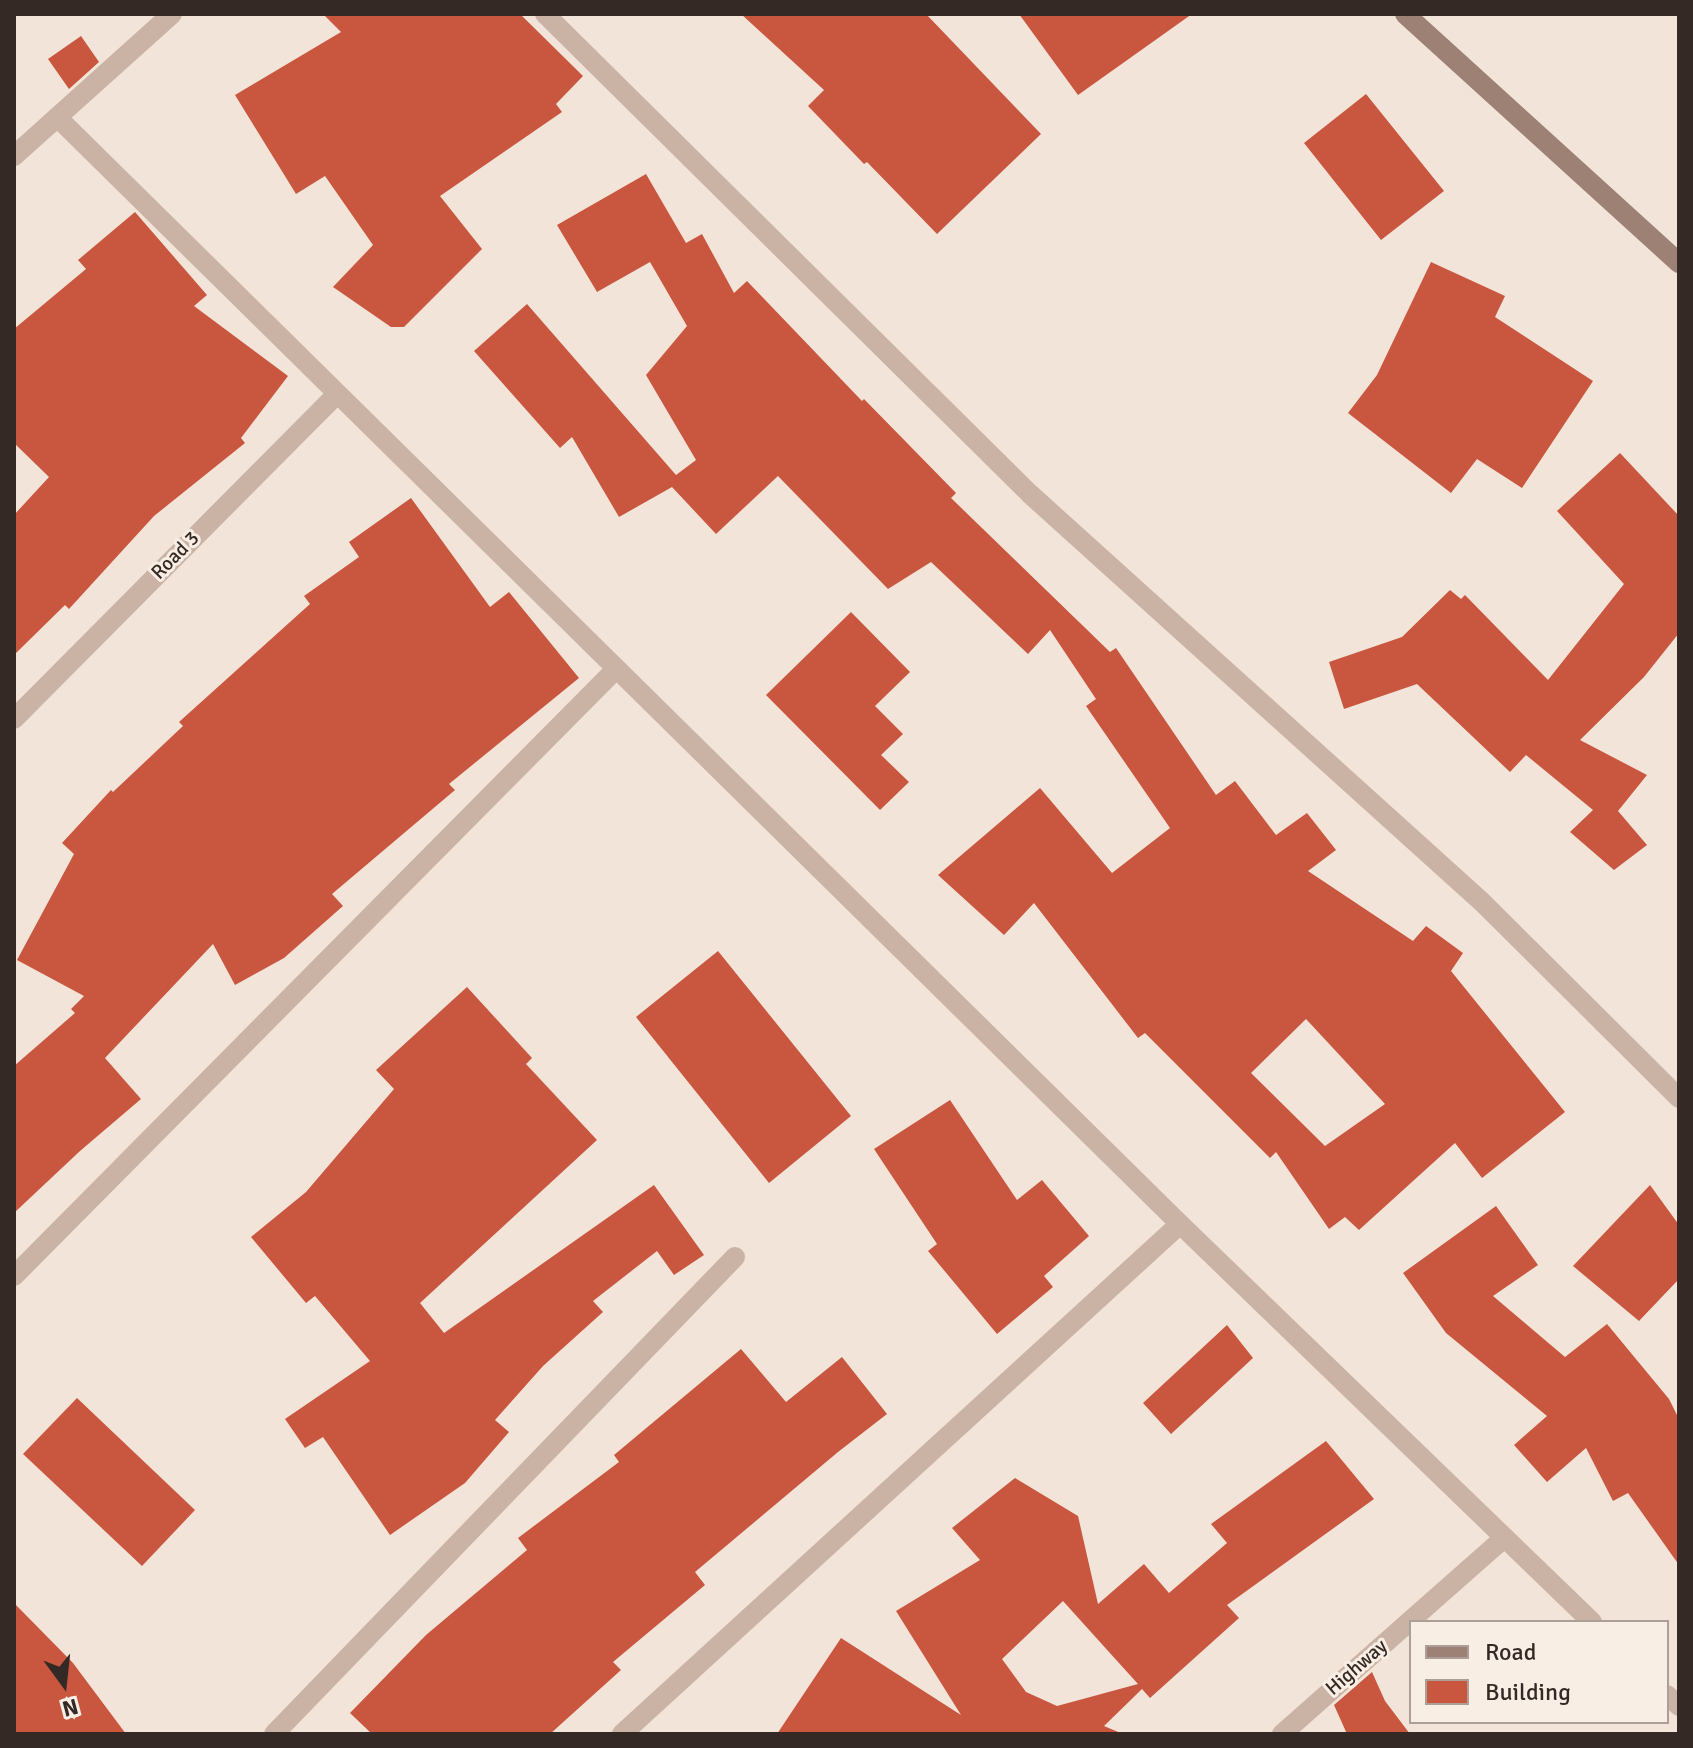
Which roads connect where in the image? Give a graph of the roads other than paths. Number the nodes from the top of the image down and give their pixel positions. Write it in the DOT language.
graph roads {
  1 [pos="172,14"];
  2 [pos="545,14"];
  3 [pos="1405,14"];
  4 [pos="57,117"];
  5 [pos="14,156"];
  6 [pos="1679,263"];
  7 [pos="337,394"];
  8 [pos="616,669"];
  9 [pos="14,719"];
  10 [pos="1679,1098"];
  11 [pos="1180,1224"];
  12 [pos="735,1257"];
  13 [pos="14,1276"];
  14 [pos="1504,1538"];
  15 [pos="1411,1620"];
  16 [pos="1590,1620"];
  17 [pos="1409,1622"];
  18 [pos="274,1734"];
  19 [pos="622,1734"];
  20 [pos="1282,1734"];
  1 -- 4 [label="street"];
  2 -- 10 [label="street"];
  3 -- 6 [label="street"];
  4 -- 5 [label="street"];
  4 -- 7 [label="street"];
  7 -- 8 [label="street"];
  7 -- 9 [label="street, Road 3"];
  8 -- 11 [label="street"];
  8 -- 13 [label="street"];
  11 -- 14 [label="street"];
  11 -- 19 [label="street"];
  12 -- 18 [label="street"];
  14 -- 15 [label="street, Highway"];
  14 -- 16 [label="street"];
  17 -- 20 [label="street, Highway"];
}
